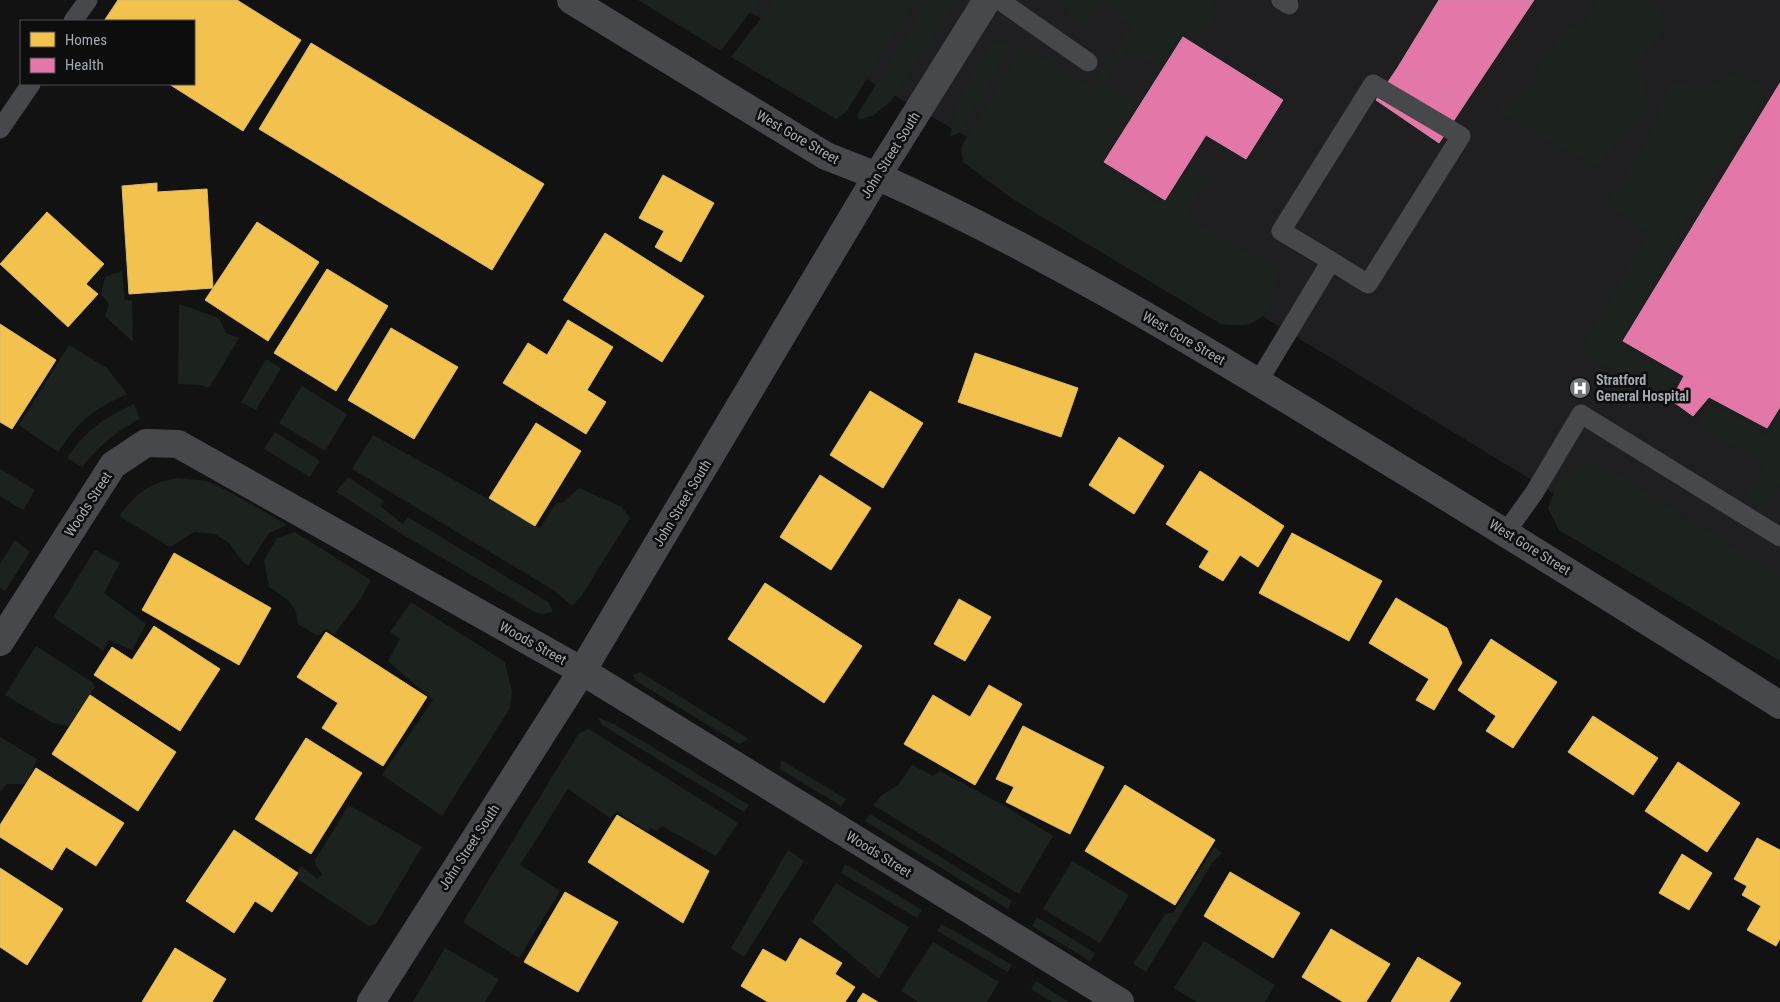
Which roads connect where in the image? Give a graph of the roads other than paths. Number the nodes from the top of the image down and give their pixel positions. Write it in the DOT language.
graph roads {
  1 [pos="88,0"];
  2 [pos="571,0"];
  3 [pos="987,0"];
  4 [pos="999,0"];
  5 [pos="74,20"];
  6 [pos="1088,62"];
  7 [pos="30,85"];
  8 [pos="0,129"];
  9 [pos="877,176"];
  10 [pos="1331,262"];
  11 [pos="1258,382"];
  12 [pos="1506,532"];
  13 [pos="1780,536"];
  14 [pos="0,642"];
  15 [pos="582,671"];
  16 [pos="1780,705"];
  17 [pos="371,1002"];
  18 [pos="1120,1002"];
  1 -- 5 [label="lane"];
  2 -- 9 [label="street, West Gore Street"];
  3 -- 9 [label="street, John Street South"];
  4 -- 6 [label="lane"];
  7 -- 8 [label="lane"];
  9 -- 11 [label="street, West Gore Street"];
  9 -- 15 [label="street, John Street South"];
  10 -- 10 [label="lane"];
  10 -- 11 [label="lane"];
  11 -- 12 [label="street, West Gore Street"];
  12 -- 13 [label="lane"];
  12 -- 16 [label="street, West Gore Street"];
  14 -- 15 [label="street, Woods Street"];
  15 -- 17 [label="street, John Street South"];
  15 -- 18 [label="street, Woods Street"];
}
